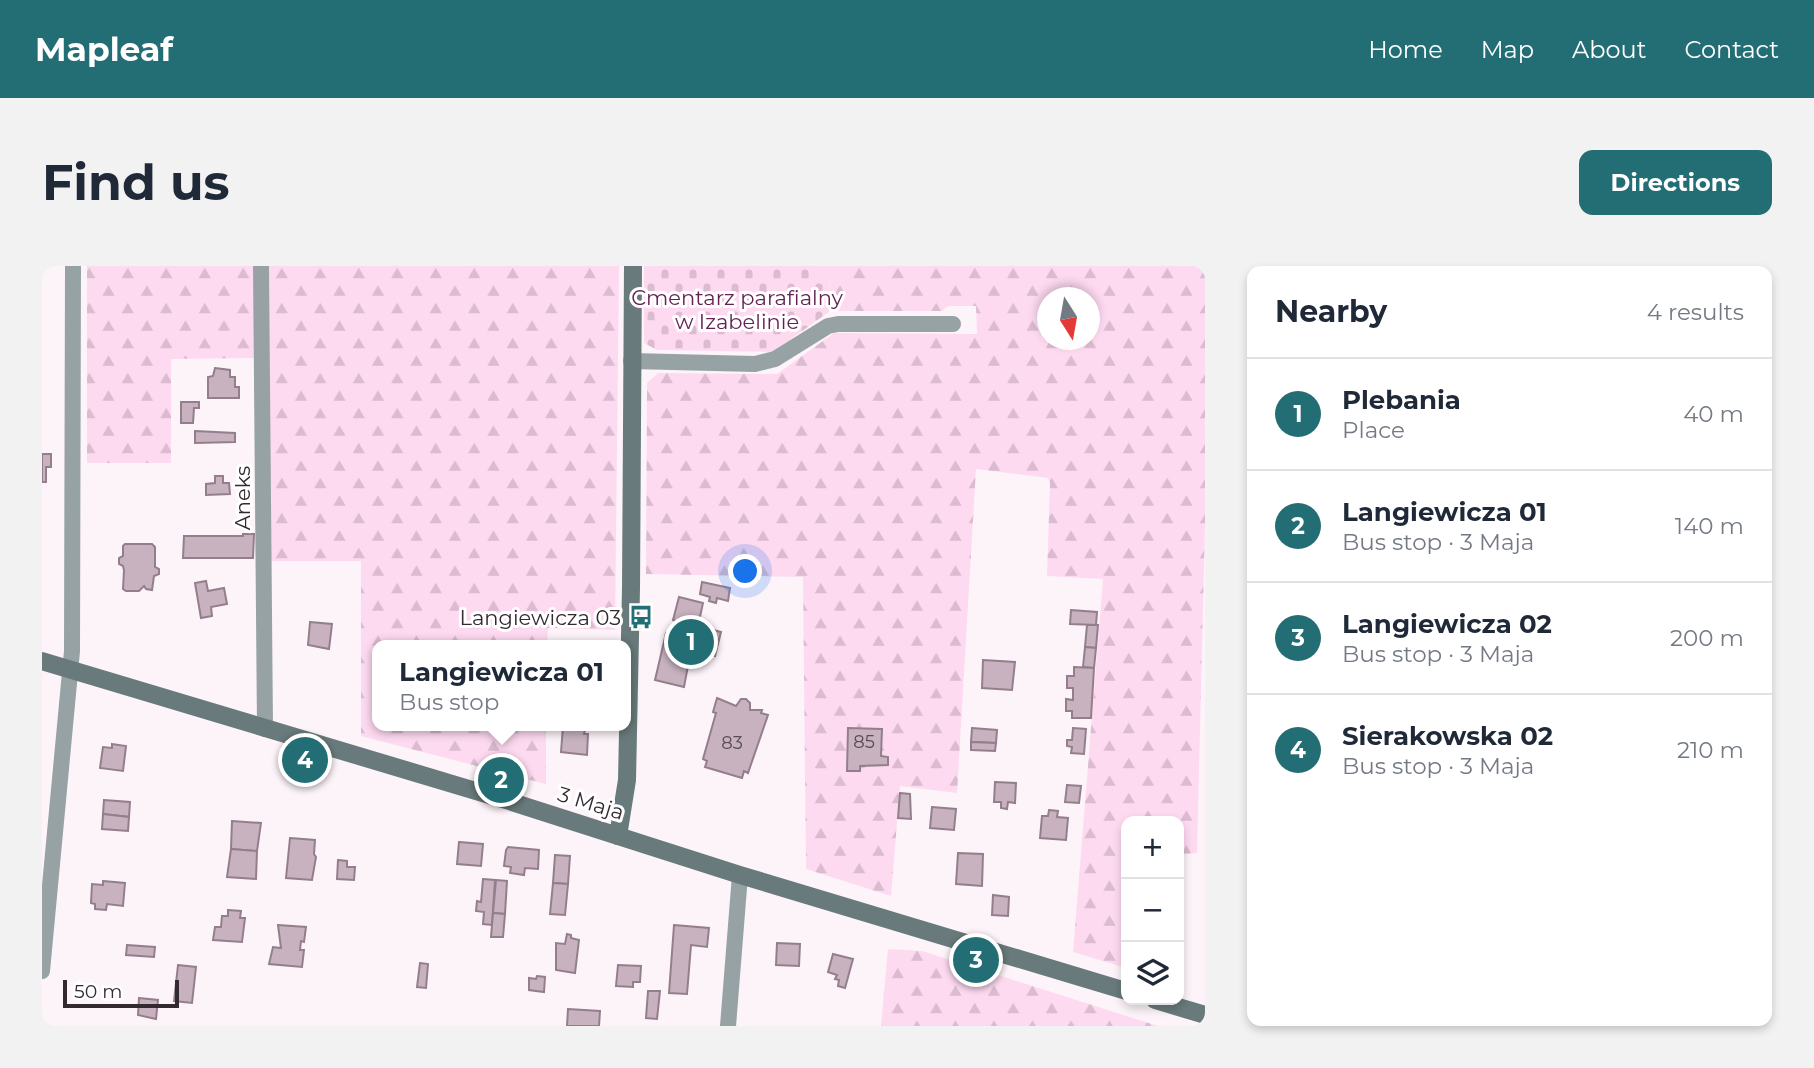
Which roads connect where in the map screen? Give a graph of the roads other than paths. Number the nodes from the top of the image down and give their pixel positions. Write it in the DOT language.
graph roads {
  1 [pos="74,266"];
  2 [pos="261,266"];
  3 [pos="633,266"];
  4 [pos="954,324"];
  5 [pos="631,361"];
  6 [pos="630,640"];
  7 [pos="42,661"];
  8 [pos="69,670"];
  9 [pos="265,729"];
  10 [pos="628,731"];
  11 [pos="618,836"];
  12 [pos="740,875"];
  13 [pos="42,971"];
  14 [pos="1121,989"];
  15 [pos="1172,1005"];
  16 [pos="1205,1015"];
  17 [pos="728,1026"];
  1 -- 8 [label="street"];
  2 -- 9 [label="street, Aneks"];
  3 -- 5 [label="street"];
  4 -- 5 [label="street"];
  5 -- 6 [label="street"];
  7 -- 8 [label="street, 3 Maja"];
  8 -- 9 [label="street, 3 Maja"];
  8 -- 13 [label="street"];
  9 -- 11 [label="street, 3 Maja"];
  10 -- 11 [label="street"];
  11 -- 12 [label="street, 3 Maja"];
  12 -- 14 [label="street, 3 Maja"];
  12 -- 17 [label="street"];
  15 -- 16 [label="street"];
}
